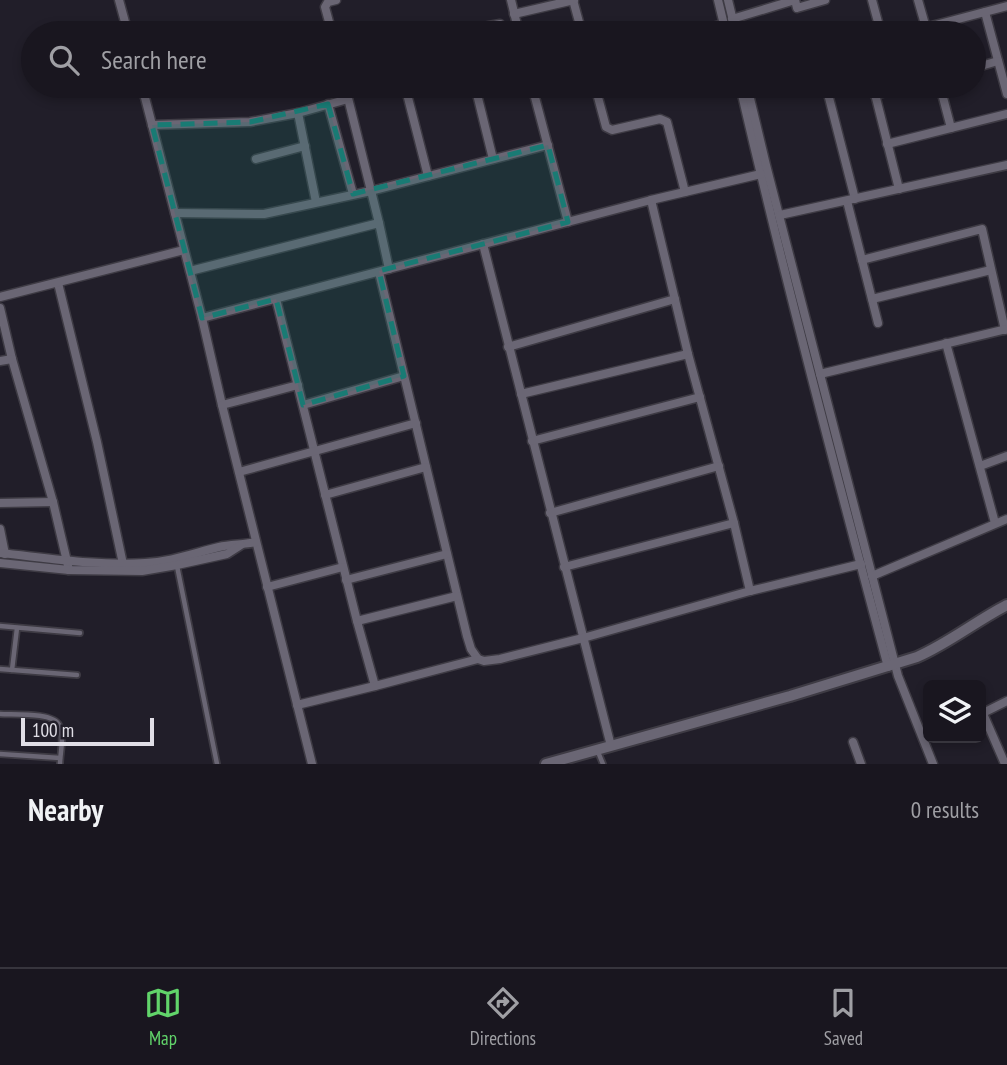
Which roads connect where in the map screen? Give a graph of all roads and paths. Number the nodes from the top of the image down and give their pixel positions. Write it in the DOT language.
graph roads {
  1 [pos="119,0"];
  2 [pos="336,0"];
  3 [pos="511,0"];
  4 [pos="574,0"];
  5 [pos="718,0"];
  6 [pos="728,0"];
  7 [pos="795,0"];
  8 [pos="825,0"];
  9 [pos="872,0"];
  10 [pos="918,0"];
  11 [pos="1007,6"];
  12 [pos="985,12"];
  13 [pos="514,14"];
  14 [pos="732,19"];
  15 [pos="125,21"];
  16 [pos="329,21"];
  17 [pos="516,21"];
  18 [pos="579,21"];
  19 [pos="723,21"];
  20 [pos="878,21"];
  21 [pos="924,21"];
  22 [pos="952,21"];
  23 [pos="998,61"];
  24 [pos="986,64"];
  25 [pos="1007,94"];
  26 [pos="145,98"];
  27 [pos="408,98"];
  28 [pos="477,98"];
  29 [pos="536,98"];
  30 [pos="598,98"];
  31 [pos="743,98"];
  32 [pos="750,98"];
  33 [pos="829,98"];
  34 [pos="876,98"];
  35 [pos="943,98"];
  36 [pos="348,99"];
  37 [pos="328,104"];
  38 [pos="298,113"];
  39 [pos="1007,114"];
  40 [pos="152,125"];
  41 [pos="951,128"];
  42 [pos="887,144"];
  43 [pos="548,145"];
  44 [pos="305,146"];
  45 [pos="256,159"];
  46 [pos="493,159"];
  47 [pos="1007,165"];
  48 [pos="761,174"];
  49 [pos="429,176"];
  50 [pos="899,189"];
  51 [pos="371,191"];
  52 [pos="685,192"];
  53 [pos="353,194"];
  54 [pos="651,200"];
  55 [pos="851,200"];
  56 [pos="316,202"];
  57 [pos="175,213"];
  58 [pos="780,215"];
  59 [pos="568,222"];
  60 [pos="379,223"];
  61 [pos="483,244"];
  62 [pos="184,250"];
  63 [pos="862,260"];
  64 [pos="389,269"];
  65 [pos="991,270"];
  66 [pos="190,271"];
  67 [pos="379,272"];
  68 [pos="58,282"];
  69 [pos="0,297"];
  70 [pos="276,299"];
  71 [pos="675,299"];
  72 [pos="872,299"];
  73 [pos="0,308"];
  74 [pos="202,318"];
  75 [pos="878,323"];
  76 [pos="1006,329"];
  77 [pos="946,343"];
  78 [pos="508,346"];
  79 [pos="688,354"];
  80 [pos="12,359"];
  81 [pos="0,361"];
  82 [pos="820,374"];
  83 [pos="404,376"];
  84 [pos="298,386"];
  85 [pos="521,394"];
  86 [pos="700,397"];
  87 [pos="222,405"];
  88 [pos="303,405"];
  89 [pos="416,423"];
  90 [pos="532,441"];
  91 [pos="314,450"];
  92 [pos="1007,456"];
  93 [pos="719,466"];
  94 [pos="980,466"];
  95 [pos="426,467"];
  96 [pos="239,472"];
  97 [pos="325,495"];
  98 [pos="53,502"];
  99 [pos="0,503"];
  100 [pos="550,513"];
  101 [pos="1007,519"];
  102 [pos="734,523"];
  103 [pos="995,523"];
  104 [pos="0,529"];
  105 [pos="256,542"];
  106 [pos="241,545"];
  107 [pos="3,554"];
  108 [pos="447,554"];
  109 [pos="0,563"];
  110 [pos="123,564"];
  111 [pos="861,564"];
  112 [pos="69,565"];
  113 [pos="177,565"];
  114 [pos="343,567"];
  115 [pos="564,567"];
  116 [pos="872,576"];
  117 [pos="346,580"];
  118 [pos="267,587"];
  119 [pos="750,591"];
  120 [pos="457,596"];
  121 [pos="1007,605"];
  122 [pos="357,621"];
  123 [pos="0,626"];
  124 [pos="18,628"];
  125 [pos="80,633"];
  126 [pos="583,638"];
  127 [pos="478,659"];
  128 [pos="892,665"];
  129 [pos="0,669"];
  130 [pos="12,670"];
  131 [pos="77,675"];
  132 [pos="375,686"];
  133 [pos="1007,701"];
  134 [pos="296,705"];
  135 [pos="986,709"];
  136 [pos="0,714"];
  137 [pos="986,720"];
  138 [pos="853,742"];
  139 [pos="611,746"];
  140 [pos="597,750"];
  141 [pos="0,754"];
  142 [pos="60,761"];
  143 [pos="559,762"];
  144 [pos="1004,762"];
  145 [pos="217,764"];
  146 [pos="312,764"];
  147 [pos="546,764"];
  148 [pos="603,764"];
  149 [pos="861,764"];
  150 [pos="933,764"];
  151 [pos="991,764"];
  1 -- 15 [label="street"];
  2 -- 16 [label="street"];
  3 -- 13 [label="street"];
  4 -- 13 [label="street"];
  4 -- 18 [label="street"];
  5 -- 19 [label="street"];
  6 -- 14 [label="street"];
  7 -- 8 [label="street"];
  7 -- 14 [label="street"];
  9 -- 20 [label="street"];
  10 -- 21 [label="street"];
  11 -- 12 [label="street"];
  12 -- 22 [label="street"];
  12 -- 23 [label="street"];
  13 -- 17 [label="street"];
  23 -- 24 [label="street"];
  23 -- 25 [label="street"];
  26 -- 40 [label="street"];
  27 -- 49 [label="street"];
  28 -- 46 [label="street"];
  29 -- 43 [label="street"];
  30 -- 52 [label="street"];
  31 -- 48 [label="street"];
  32 -- 58 [label="street"];
  33 -- 55 [label="street"];
  34 -- 42 [label="street"];
  35 -- 41 [label="street"];
  36 -- 37 [label="street"];
  36 -- 51 [label="street"];
  37 -- 38 [label="street"];
  37 -- 53 [label="street"];
  38 -- 40 [label="street"];
  38 -- 44 [label="street"];
  39 -- 41 [label="street"];
  40 -- 57 [label="street"];
  41 -- 42 [label="street"];
  42 -- 50 [label="street"];
  43 -- 46 [label="street"];
  43 -- 59 [label="street"];
  44 -- 45 [label="street"];
  44 -- 56 [label="street"];
  46 -- 49 [label="street"];
  47 -- 50 [label="street"];
  48 -- 52 [label="street"];
  48 -- 111 [label="street"];
  49 -- 51 [label="street"];
  50 -- 55 [label="street"];
  51 -- 53 [label="street"];
  51 -- 60 [label="street"];
  52 -- 54 [label="street"];
  53 -- 56 [label="street"];
  54 -- 59 [label="street"];
  54 -- 71 [label="street"];
  55 -- 58 [label="street"];
  55 -- 63 [label="street"];
  56 -- 57 [label="street"];
  57 -- 62 [label="street"];
  58 -- 82 [label="street"];
  59 -- 61 [label="street"];
  60 -- 64 [label="street"];
  60 -- 66 [label="street"];
  61 -- 64 [label="street"];
  61 -- 78 [label="street"];
  62 -- 66 [label="street"];
  62 -- 68 [label="street"];
  63 -- 65 [label="street"];
  63 -- 72 [label="street"];
  64 -- 67 [label="street"];
  65 -- 72 [label="street"];
  65 -- 76 [label="street"];
  66 -- 74 [label="street"];
  67 -- 70 [label="street"];
  67 -- 83 [label="street"];
  68 -- 69 [label="street"];
  68 -- 110 [label="street"];
  70 -- 74 [label="street"];
  70 -- 84 [label="street"];
  71 -- 78 [label="street"];
  71 -- 79 [label="street"];
  72 -- 75 [label="street"];
  73 -- 80 [label="street"];
  74 -- 87 [label="street"];
  76 -- 77 [label="street"];
  77 -- 82 [label="street"];
  77 -- 94 [label="street"];
  78 -- 85 [label="street"];
  79 -- 85 [label="street"];
  79 -- 86 [label="street"];
  80 -- 81 [label="street"];
  80 -- 98 [label="street"];
  82 -- 116 [label="street"];
  83 -- 88 [label="street"];
  83 -- 89 [label="street"];
  84 -- 87 [label="street"];
  84 -- 88 [label="street"];
  85 -- 90 [label="street"];
  86 -- 90 [label="street"];
  86 -- 93 [label="street"];
  87 -- 96 [label="street"];
  88 -- 91 [label="street"];
  89 -- 91 [label="street"];
  89 -- 95 [label="street"];
  90 -- 100 [label="street"];
  91 -- 96 [label="street"];
  91 -- 97 [label="street"];
  92 -- 94 [label="street"];
  93 -- 100 [label="street"];
  93 -- 102 [label="street"];
  94 -- 103 [label="street"];
  95 -- 97 [label="street"];
  95 -- 108 [label="street"];
  96 -- 105 [label="street"];
  97 -- 114 [label="street"];
  98 -- 99 [label="street"];
  98 -- 112 [label="street"];
  100 -- 115 [label="street"];
  101 -- 103 [label="street"];
  102 -- 115 [label="street"];
  102 -- 119 [label="street"];
  103 -- 116 [label="street"];
  104 -- 107 [label="street"];
  105 -- 106 [label="street"];
  105 -- 118 [label="street"];
  106 -- 110 [label="street"];
  106 -- 113 [label="street"];
  107 -- 112 [label="street"];
  108 -- 117 [label="street"];
  108 -- 120 [label="street"];
  109 -- 112 [label="street"];
  110 -- 112 [label="street"];
  111 -- 119 [label="street"];
  111 -- 128 [label="street"];
  112 -- 113 [label="street"];
  113 -- 145 [label="lane"];
  114 -- 117 [label="street"];
  114 -- 118 [label="street"];
  115 -- 126 [label="street"];
  116 -- 128 [label="street"];
  117 -- 122 [label="street"];
  118 -- 134 [label="street"];
  119 -- 126 [label="street"];
  120 -- 122 [label="street"];
  120 -- 127 [label="street"];
  121 -- 128 [label="street"];
  122 -- 132 [label="street"];
  123 -- 124 [label="lane"];
  124 -- 125 [label="lane"];
  124 -- 130 [label="lane"];
  126 -- 127 [label="street"];
  126 -- 139 [label="street"];
  127 -- 132 [label="street"];
  128 -- 139 [label="street"];
  128 -- 150 [label="street"];
  129 -- 130 [label="lane"];
  130 -- 131 [label="lane"];
  132 -- 134 [label="street"];
  133 -- 135 [label="street"];
  134 -- 146 [label="street"];
  136 -- 142 [label="lane"];
  137 -- 144 [label="street"];
  138 -- 149 [label="street"];
  139 -- 140 [label="street"];
  140 -- 143 [label="street"];
  140 -- 148 [label="lane"];
  141 -- 142 [label="lane"];
  143 -- 147 [label="street"];
  144 -- 151 [label="street"];
}
